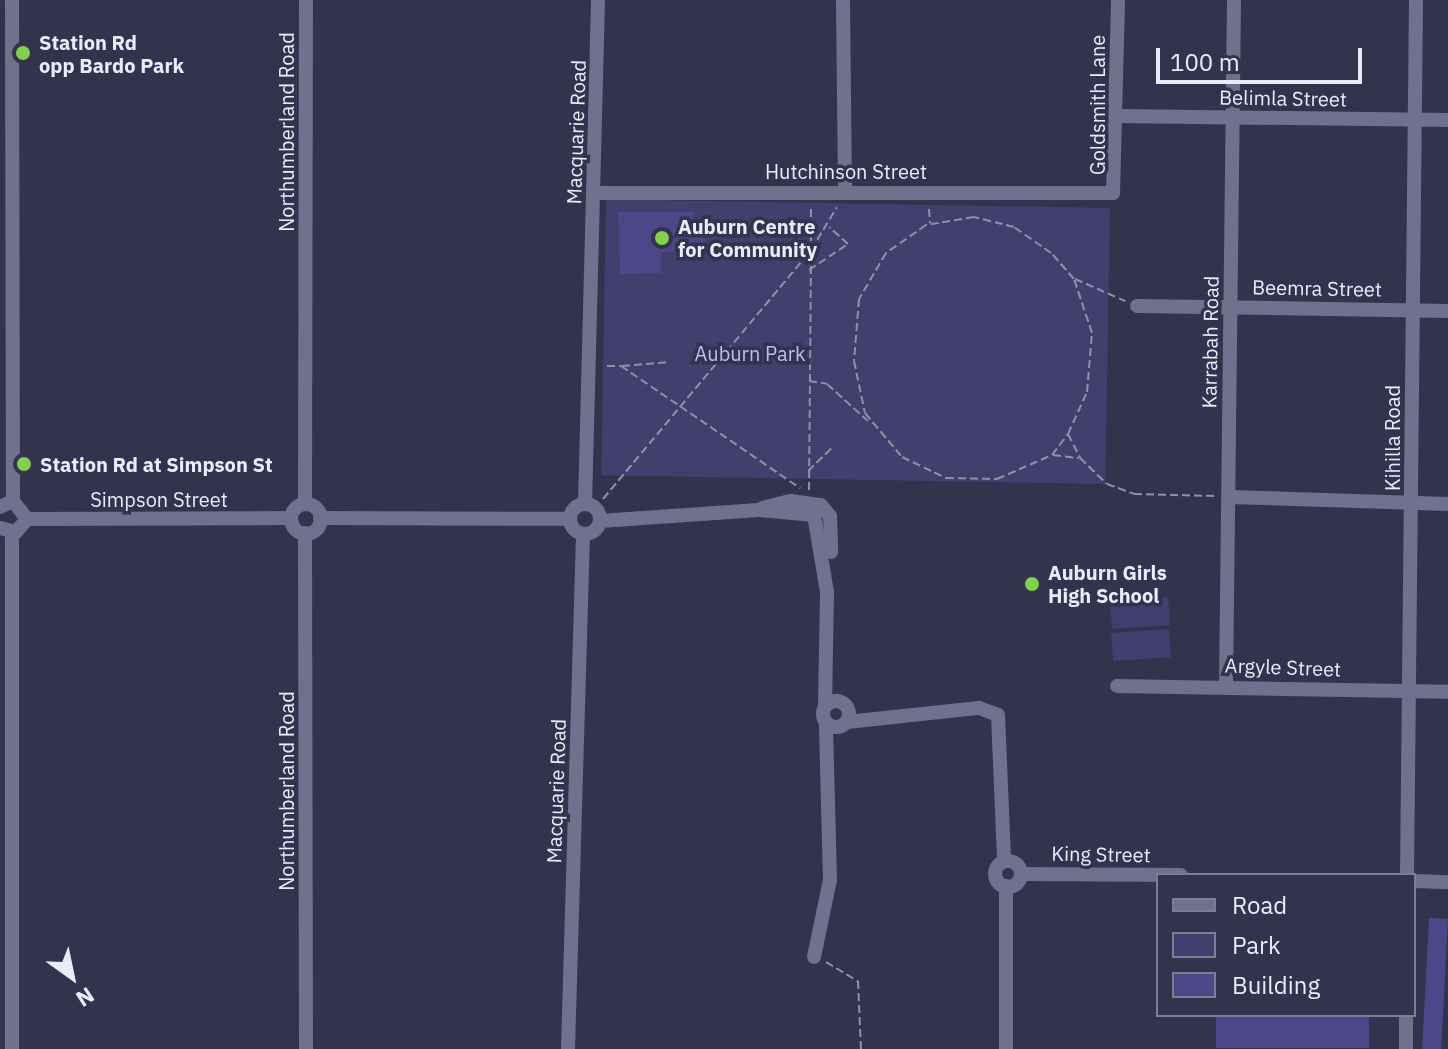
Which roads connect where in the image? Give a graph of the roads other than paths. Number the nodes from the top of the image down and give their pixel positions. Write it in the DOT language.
graph roads {
  1 [pos="12,0"];
  2 [pos="306,0"];
  3 [pos="598,0"];
  4 [pos="843,0"];
  5 [pos="1118,0"];
  6 [pos="1234,0"];
  7 [pos="1416,0"];
  8 [pos="1117,116"];
  9 [pos="1233,117"];
  10 [pos="1414,120"];
  11 [pos="1448,120"];
  12 [pos="1099,189"];
  13 [pos="845,191"];
  14 [pos="594,193"];
  15 [pos="1137,306"];
  16 [pos="1231,307"];
  17 [pos="1412,309"];
  18 [pos="1448,311"];
  19 [pos="1229,497"];
  20 [pos="7,504"];
  21 [pos="305,504"];
  22 [pos="585,504"];
  23 [pos="1412,504"];
  24 [pos="1448,504"];
  25 [pos="291,518"];
  26 [pos="320,518"];
  27 [pos="27,519"];
  28 [pos="570,519"];
  29 [pos="600,521"];
  30 [pos="6,530"];
  31 [pos="305,533"];
  32 [pos="583,534"];
  33 [pos="831,666"];
  34 [pos="1226,685"];
  35 [pos="1117,686"];
  36 [pos="1410,692"];
  37 [pos="1448,692"];
  38 [pos="844,704"];
  39 [pos="825,706"];
  40 [pos="889,714"];
  41 [pos="838,724"];
  42 [pos="1004,861"];
  43 [pos="1407,873"];
  44 [pos="1021,874"];
  45 [pos="1156,875"];
  46 [pos="1416,881"];
  47 [pos="1448,882"];
  48 [pos="1006,886"];
  49 [pos="814,957"];
  50 [pos="1406,1017"];
  51 [pos="12,1049"];
  52 [pos="306,1049"];
  53 [pos="568,1049"];
  54 [pos="1006,1049"];
  55 [pos="1406,1049"];
  1 -- 20 [label="street"];
  2 -- 21 [label="street, Northumberland Road"];
  3 -- 14 [label="street, Macquarie Road"];
  4 -- 13 [label="street"];
  5 -- 8 [label="street, Goldsmith Lane"];
  6 -- 9 [label="street, Karrabah Road"];
  7 -- 10 [label="street, Kihilla Road"];
  8 -- 9 [label="street, Belimla Street"];
  8 -- 12 [label="street, Goldsmith Lane"];
  9 -- 10 [label="street, Belimla Street"];
  9 -- 16 [label="street, Karrabah Road"];
  10 -- 11 [label="street, Belimla Street"];
  10 -- 17 [label="street, Kihilla Road"];
  12 -- 13 [label="street, Hutchinson Street"];
  13 -- 14 [label="street, Hutchinson Street"];
  14 -- 22 [label="street, Macquarie Road"];
  15 -- 16 [label="street, Beemra Street"];
  16 -- 17 [label="street, Beemra Street"];
  16 -- 19 [label="street, Karrabah Road"];
  17 -- 18 [label="street, Beemra Street"];
  17 -- 23 [label="street, Kihilla Road"];
  19 -- 23 [label="street"];
  19 -- 34 [label="street, Karrabah Road"];
  20 -- 27 [label="street"];
  21 -- 25 [label="street"];
  21 -- 26 [label="street"];
  22 -- 28 [label="street"];
  22 -- 29 [label="street"];
  23 -- 24 [label="street"];
  23 -- 36 [label="street, Kihilla Road"];
  25 -- 27 [label="street, Simpson Street"];
  25 -- 31 [label="street"];
  26 -- 28 [label="street"];
  26 -- 31 [label="street"];
  27 -- 30 [label="street"];
  28 -- 32 [label="street"];
  29 -- 32 [label="street"];
  29 -- 33 [label="street"];
  30 -- 51 [label="street"];
  31 -- 52 [label="street, Northumberland Road"];
  32 -- 53 [label="street, Macquarie Road"];
  33 -- 38 [label="street"];
  33 -- 39 [label="street"];
  34 -- 35 [label="street, Argyle Street"];
  34 -- 36 [label="street, Argyle Street"];
  36 -- 37 [label="street, Argyle Street"];
  36 -- 43 [label="street, Kihilla Road"];
  38 -- 39 [label="street"];
  38 -- 40 [label="street"];
  38 -- 41 [label="street"];
  39 -- 41 [label="street"];
  40 -- 41 [label="street"];
  40 -- 42 [label="street"];
  41 -- 49 [label="street"];
  42 -- 44 [label="street"];
  42 -- 48 [label="street"];
  44 -- 45 [label="street, King Street"];
  44 -- 48 [label="street"];
  46 -- 47 [label="street"];
  48 -- 54 [label="street"];
  50 -- 55 [label="street"];
}
